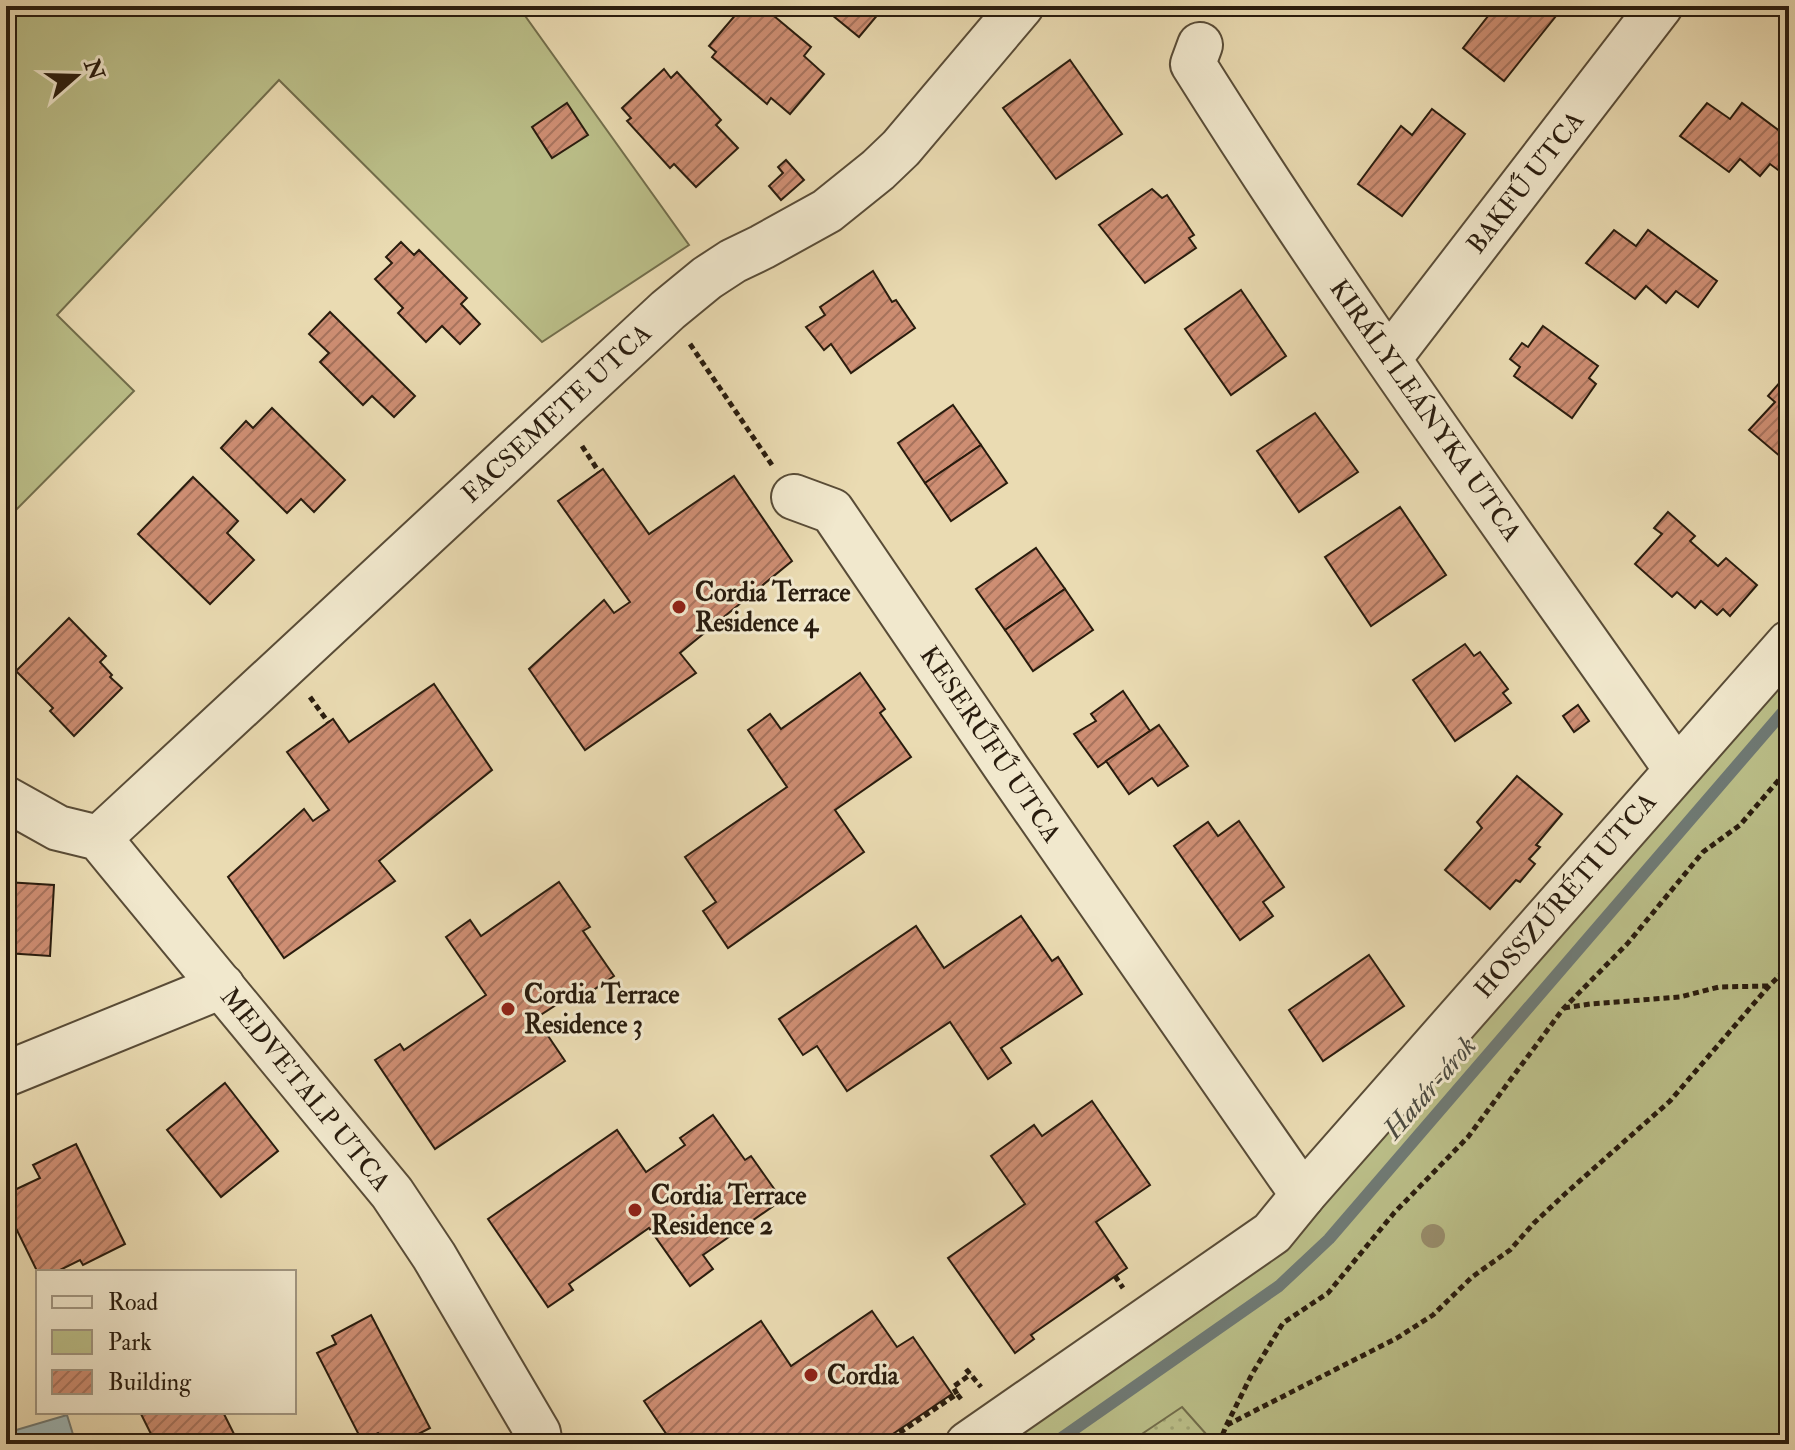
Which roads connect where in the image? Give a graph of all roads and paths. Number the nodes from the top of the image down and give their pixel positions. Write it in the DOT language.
graph roads {
  1 [pos="1021,6"];
  2 [pos="1660,6"];
  3 [pos="1200,45"];
  4 [pos="668,310"];
  5 [pos="1389,358"];
  6 [pos="577,439"];
  7 [pos="599,472"];
  8 [pos="794,497"];
  9 [pos="1789,643"];
  10 [pos="304,690"];
  11 [pos="328,722"];
  12 [pos="1789,768"];
  13 [pos="1676,769"];
  14 [pos="6,799"];
  15 [pos="99,838"];
  16 [pos="1789,966"];
  17 [pos="222,986"];
  18 [pos="1769,986"];
  19 [pos="1563,1009"];
  20 [pos="6,1074"];
  21 [pos="1303,1195"];
  22 [pos="971,1374"];
  23 [pos="957,1394"];
  24 [pos="1226,1426"];
  25 [pos="540,1444"];
  26 [pos="968,1444"];
  27 [pos="1219,1444"];
  1 -- 4 [label="street, FACSEMETE UTCA"];
  2 -- 5 [label="street, BAKFŰ UTCA"];
  3 -- 5 [label="street, KIRÁLYLEÁNYKA UTCA"];
  4 -- 8 [label="path"];
  4 -- 15 [label="street, FACSEMETE UTCA"];
  5 -- 13 [label="street, KIRÁLYLEÁNYKA UTCA"];
  6 -- 7 [label="path"];
  8 -- 21 [label="street, KESERŰFŰ UTCA"];
  9 -- 13 [label="street, HOSSZÚRÉTI UTCA"];
  10 -- 11 [label="path"];
  12 -- 19 [label="path"];
  13 -- 21 [label="street, HOSSZÚRÉTI UTCA"];
  14 -- 15 [label="street"];
  15 -- 17 [label="street, MEDVETALP UTCA"];
  16 -- 18 [label="path"];
  17 -- 20 [label="street"];
  17 -- 25 [label="street, MEDVETALP UTCA"];
  18 -- 19 [label="path"];
  18 -- 24 [label="path"];
  19 -- 24 [label="path"];
  21 -- 26 [label="street, HOSSZÚRÉTI UTCA"];
  22 -- 23 [label="path"];
  24 -- 27 [label="path"];
}
